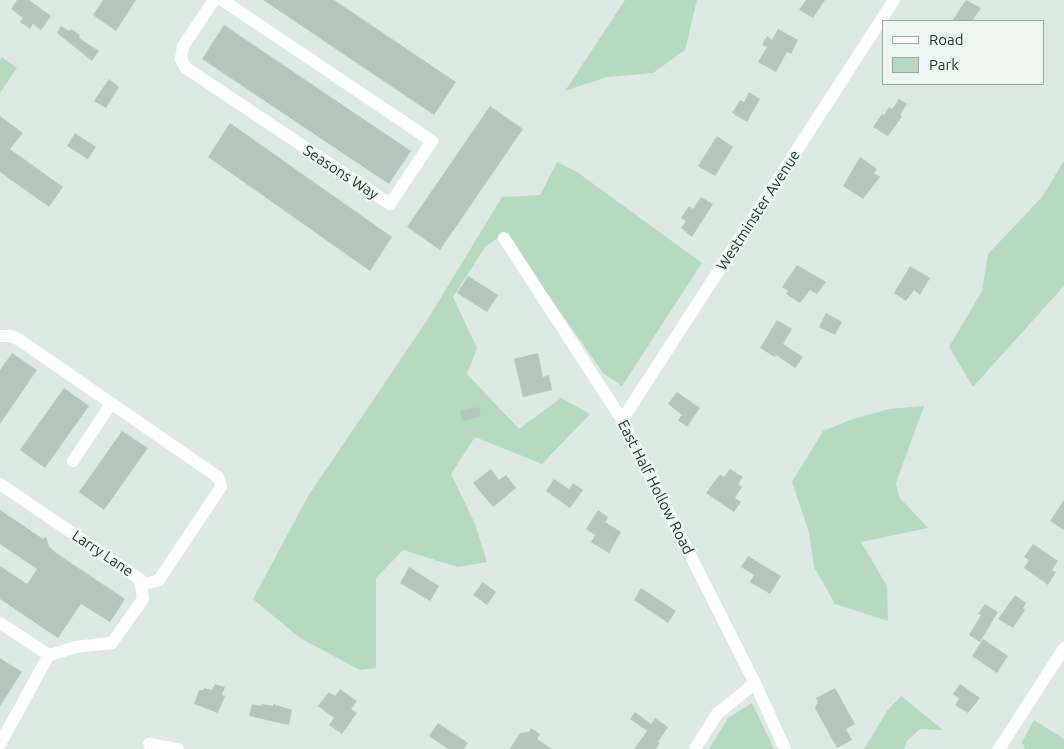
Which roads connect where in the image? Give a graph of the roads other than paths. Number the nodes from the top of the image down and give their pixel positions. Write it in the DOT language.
graph roads {
  1 [pos="214,0"];
  2 [pos="222,0"];
  3 [pos="894,0"];
  4 [pos="504,238"];
  5 [pos="0,336"];
  6 [pos="111,404"];
  7 [pos="622,420"];
  8 [pos="73,461"];
  9 [pos="0,484"];
  10 [pos="141,586"];
  11 [pos="0,623"];
  12 [pos="1064,648"];
  13 [pos="49,655"];
  14 [pos="755,683"];
  15 [pos="0,744"];
  16 [pos="149,744"];
  17 [pos="178,749"];
  18 [pos="695,749"];
  19 [pos="785,749"];
  20 [pos="999,749"];
  1 -- 2 [label="street, Seasons Way"];
  3 -- 7 [label="street, Westminster Avenue"];
  4 -- 7 [label="street, East Half Hollow Road"];
  5 -- 6 [label="street"];
  6 -- 8 [label="street"];
  6 -- 10 [label="street"];
  7 -- 14 [label="street, East Half Hollow Road"];
  9 -- 10 [label="street, Larry Lane"];
  10 -- 13 [label="street, Larry Lane"];
  11 -- 13 [label="street"];
  12 -- 20 [label="street"];
  13 -- 15 [label="street"];
  14 -- 18 [label="street"];
  14 -- 19 [label="street, East Half Hollow Road"];
  16 -- 17 [label="street"];
}
